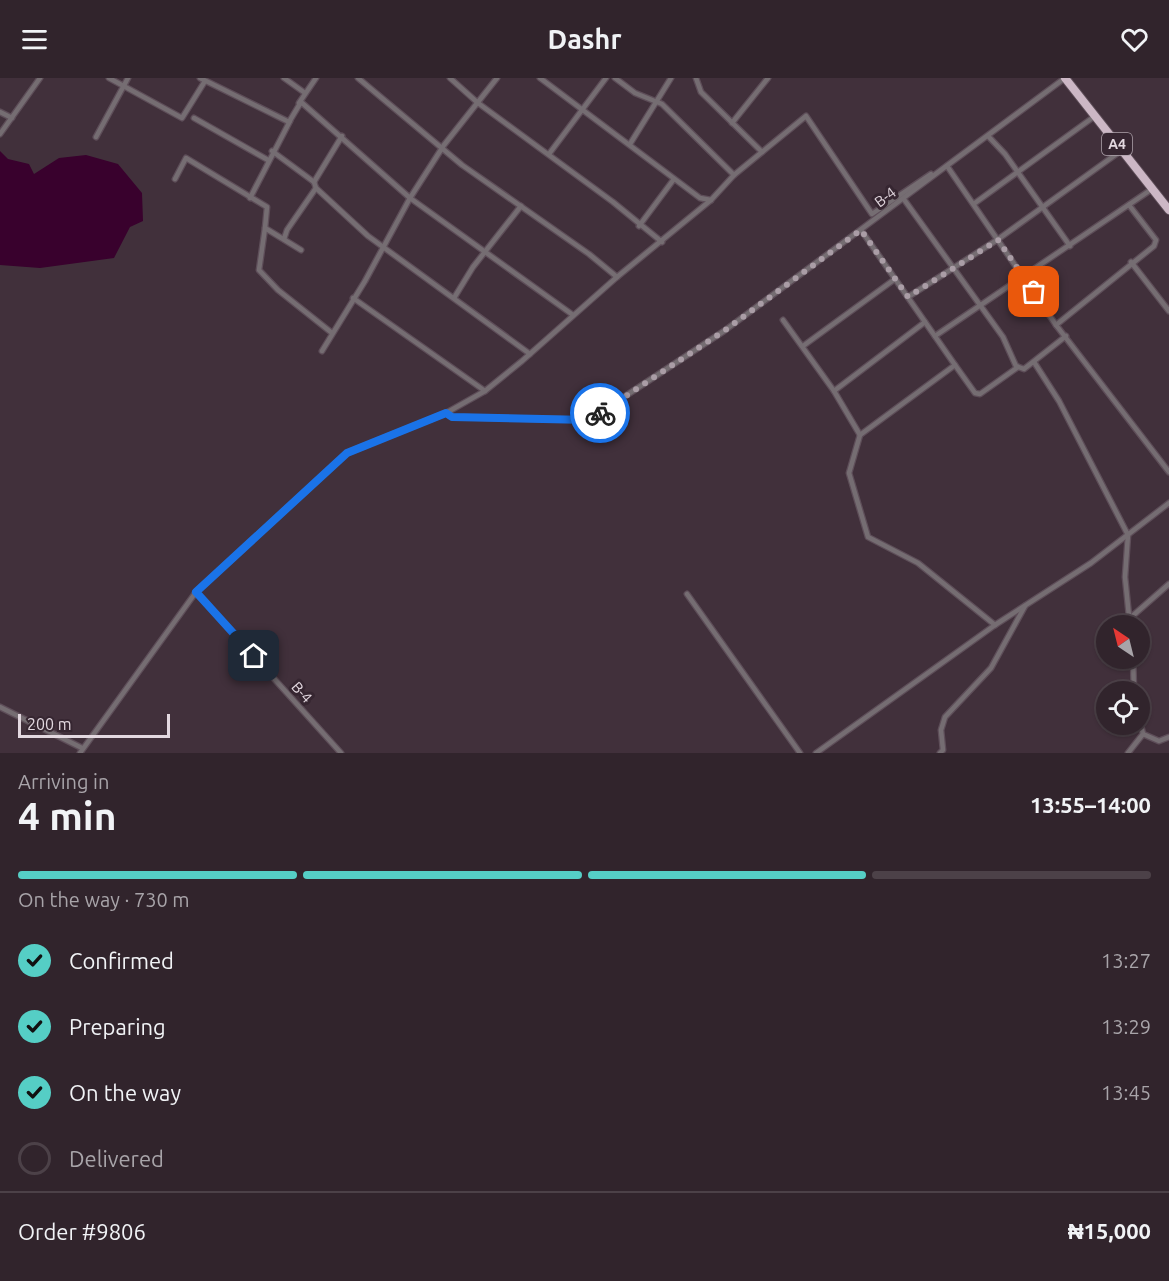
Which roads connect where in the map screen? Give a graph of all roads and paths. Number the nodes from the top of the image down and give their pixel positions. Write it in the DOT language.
graph roads {
  1 [pos="40,78"];
  2 [pos="109,78"];
  3 [pos="128,78"];
  4 [pos="284,78"];
  5 [pos="316,78"];
  6 [pos="358,78"];
  7 [pos="450,78"];
  8 [pos="497,78"];
  9 [pos="540,78"];
  10 [pos="606,78"];
  11 [pos="615,78"];
  12 [pos="671,78"];
  13 [pos="696,78"];
  14 [pos="768,78"];
  15 [pos="1065,78"];
  16 [pos="203,79"];
  17 [pos="124,87"];
  18 [pos="305,93"];
  19 [pos="477,102"];
  20 [pos="655,102"];
  21 [pos="583,109"];
  22 [pos="0,112"];
  23 [pos="1095,116"];
  24 [pos="12,118"];
  25 [pos="194,118"];
  26 [pos="289,122"];
  27 [pos="732,123"];
  28 [pos="0,134"];
  29 [pos="342,136"];
  30 [pos="96,137"];
  31 [pos="986,137"];
  32 [pos="630,144"];
  33 [pos="442,149"];
  34 [pos="1122,150"];
  35 [pos="272,151"];
  36 [pos="762,152"];
  37 [pos="549,154"];
  38 [pos="268,160"];
  39 [pos="947,166"];
  40 [pos="1017,174"];
  41 [pos="734,175"];
  42 [pos="175,179"];
  43 [pos="674,179"];
  44 [pos="315,185"];
  45 [pos="1152,189"];
  46 [pos="250,198"];
  47 [pos="410,198"];
  48 [pos="903,198"];
  49 [pos="711,200"];
  50 [pos="975,203"];
  51 [pos="1129,205"];
  52 [pos="521,206"];
  53 [pos="1041,208"];
  54 [pos="1169,210"];
  55 [pos="639,226"];
  56 [pos="265,228"];
  57 [pos="861,230"];
  58 [pos="284,239"];
  59 [pos="998,240"];
  60 [pos="662,242"];
  61 [pos="1070,246"];
  62 [pos="384,248"];
  63 [pos="301,250"];
  64 [pos="486,250"];
  65 [pos="1131,262"];
  66 [pos="953,267"];
  67 [pos="1023,276"];
  68 [pos="617,277"];
  69 [pos="895,279"];
  70 [pos="908,297"];
  71 [pos="353,298"];
  72 [pos="454,298"];
  73 [pos="979,306"];
  74 [pos="1169,311"];
  75 [pos="573,315"];
  76 [pos="783,320"];
  77 [pos="925,322"];
  78 [pos="1056,325"];
  79 [pos="332,333"];
  80 [pos="935,336"];
  81 [pos="1066,336"];
  82 [pos="802,346"];
  83 [pos="322,351"];
  84 [pos="530,354"];
  85 [pos="1034,362"];
  86 [pos="955,365"];
  87 [pos="1018,367"];
  88 [pos="485,391"];
  89 [pos="834,391"];
  90 [pos="446,413"];
  91 [pos="860,435"];
  92 [pos="1169,472"];
  93 [pos="1169,502"];
  94 [pos="1128,535"];
  95 [pos="1169,584"];
  96 [pos="196,592"];
  97 [pos="687,594"];
  98 [pos="1026,604"];
  99 [pos="1130,615"];
  100 [pos="1134,615"];
  101 [pos="995,625"];
  102 [pos="0,707"];
  103 [pos="1142,735"];
  104 [pos="1145,735"];
  105 [pos="1169,737"];
  106 [pos="81,750"];
  107 [pos="341,753"];
  108 [pos="800,753"];
  109 [pos="816,753"];
  110 [pos="940,753"];
  111 [pos="1128,753"];
  1 -- 24 [label="street"];
  2 -- 17 [label="street"];
  3 -- 17 [label="street"];
  4 -- 18 [label="street"];
  5 -- 18 [label="street"];
  6 -- 33 [label="street"];
  7 -- 19 [label="street"];
  8 -- 19 [label="street"];
  9 -- 21 [label="street"];
  10 -- 21 [label="street"];
  11 -- 20 [label="street"];
  12 -- 20 [label="street"];
  13 -- 27 [label="street"];
  14 -- 27 [label="street"];
  15 -- 23 [label="highway, A4"];
  15 -- 31 [label="street, B-4"];
  16 -- 17 [label="street"];
  16 -- 26 [label="street"];
  17 -- 30 [label="street"];
  18 -- 26 [label="street"];
  19 -- 33 [label="street"];
  19 -- 37 [label="street"];
  20 -- 32 [label="street"];
  20 -- 41 [label="street"];
  21 -- 32 [label="street"];
  21 -- 37 [label="street"];
  22 -- 24 [label="street"];
  23 -- 34 [label="highway, A4"];
  23 -- 40 [label="street"];
  24 -- 28 [label="street"];
  25 -- 38 [label="street"];
  26 -- 29 [label="street"];
  26 -- 35 [label="street"];
  27 -- 36 [label="street"];
  29 -- 44 [label="street"];
  29 -- 47 [label="street"];
  31 -- 36 [label="street"];
  31 -- 39 [label="street, B-4"];
  31 -- 40 [label="street"];
  32 -- 43 [label="street"];
  33 -- 47 [label="street"];
  33 -- 52 [label="street"];
  34 -- 45 [label="highway, A4"];
  34 -- 53 [label="street"];
  35 -- 38 [label="street"];
  35 -- 44 [label="street"];
  36 -- 41 [label="street"];
  37 -- 55 [label="street"];
  38 -- 46 [label="street"];
  39 -- 48 [label="street, B-4"];
  39 -- 50 [label="street"];
  40 -- 50 [label="street"];
  40 -- 53 [label="street"];
  41 -- 49 [label="street"];
  42 -- 46 [label="street"];
  43 -- 49 [label="street"];
  43 -- 55 [label="street"];
  44 -- 58 [label="street"];
  44 -- 62 [label="street"];
  45 -- 51 [label="street"];
  45 -- 54 [label="highway, A4"];
  46 -- 56 [label="street"];
  47 -- 62 [label="street"];
  47 -- 64 [label="street"];
  48 -- 57 [label="street, B-4"];
  48 -- 66 [label="street"];
  49 -- 60 [label="street"];
  50 -- 59 [label="street"];
  51 -- 61 [label="street"];
  51 -- 65 [label="street"];
  52 -- 64 [label="street"];
  52 -- 68 [label="street"];
  53 -- 59 [label="street"];
  53 -- 61 [label="street"];
  55 -- 60 [label="street"];
  56 -- 58 [label="street"];
  56 -- 79 [label="street"];
  57 -- 69 [label="street"];
  57 -- 90 [label="street, B-4"];
  58 -- 63 [label="street"];
  59 -- 66 [label="street"];
  59 -- 67 [label="street"];
  60 -- 68 [label="street"];
  61 -- 67 [label="street"];
  62 -- 71 [label="street"];
  62 -- 72 [label="street"];
  64 -- 72 [label="street"];
  64 -- 75 [label="street"];
  65 -- 74 [label="street"];
  65 -- 78 [label="street"];
  66 -- 70 [label="street"];
  66 -- 73 [label="street"];
  67 -- 73 [label="street"];
  67 -- 78 [label="street"];
  68 -- 75 [label="street"];
  69 -- 70 [label="street"];
  69 -- 82 [label="street"];
  70 -- 77 [label="street"];
  71 -- 79 [label="street"];
  71 -- 88 [label="street"];
  72 -- 84 [label="street"];
  73 -- 80 [label="street"];
  73 -- 87 [label="street"];
  75 -- 84 [label="street"];
  76 -- 82 [label="street"];
  77 -- 80 [label="street"];
  77 -- 89 [label="street"];
  78 -- 81 [label="street"];
  79 -- 83 [label="street"];
  80 -- 86 [label="street"];
  81 -- 85 [label="street"];
  81 -- 92 [label="street"];
  82 -- 89 [label="street"];
  84 -- 88 [label="street"];
  85 -- 87 [label="street"];
  85 -- 94 [label="street"];
  86 -- 87 [label="street"];
  86 -- 91 [label="street"];
  88 -- 90 [label="street"];
  89 -- 91 [label="street"];
  90 -- 96 [label="street"];
  91 -- 101 [label="street"];
  93 -- 94 [label="street"];
  94 -- 98 [label="street"];
  94 -- 99 [label="street"];
  95 -- 100 [label="street"];
  96 -- 106 [label="street"];
  96 -- 107 [label="street, B-4"];
  97 -- 108 [label="street"];
  98 -- 101 [label="street"];
  98 -- 110 [label="street"];
  101 -- 109 [label="street"];
  102 -- 106 [label="street"];
  103 -- 111 [label="street"];
  104 -- 105 [label="street"];
}
